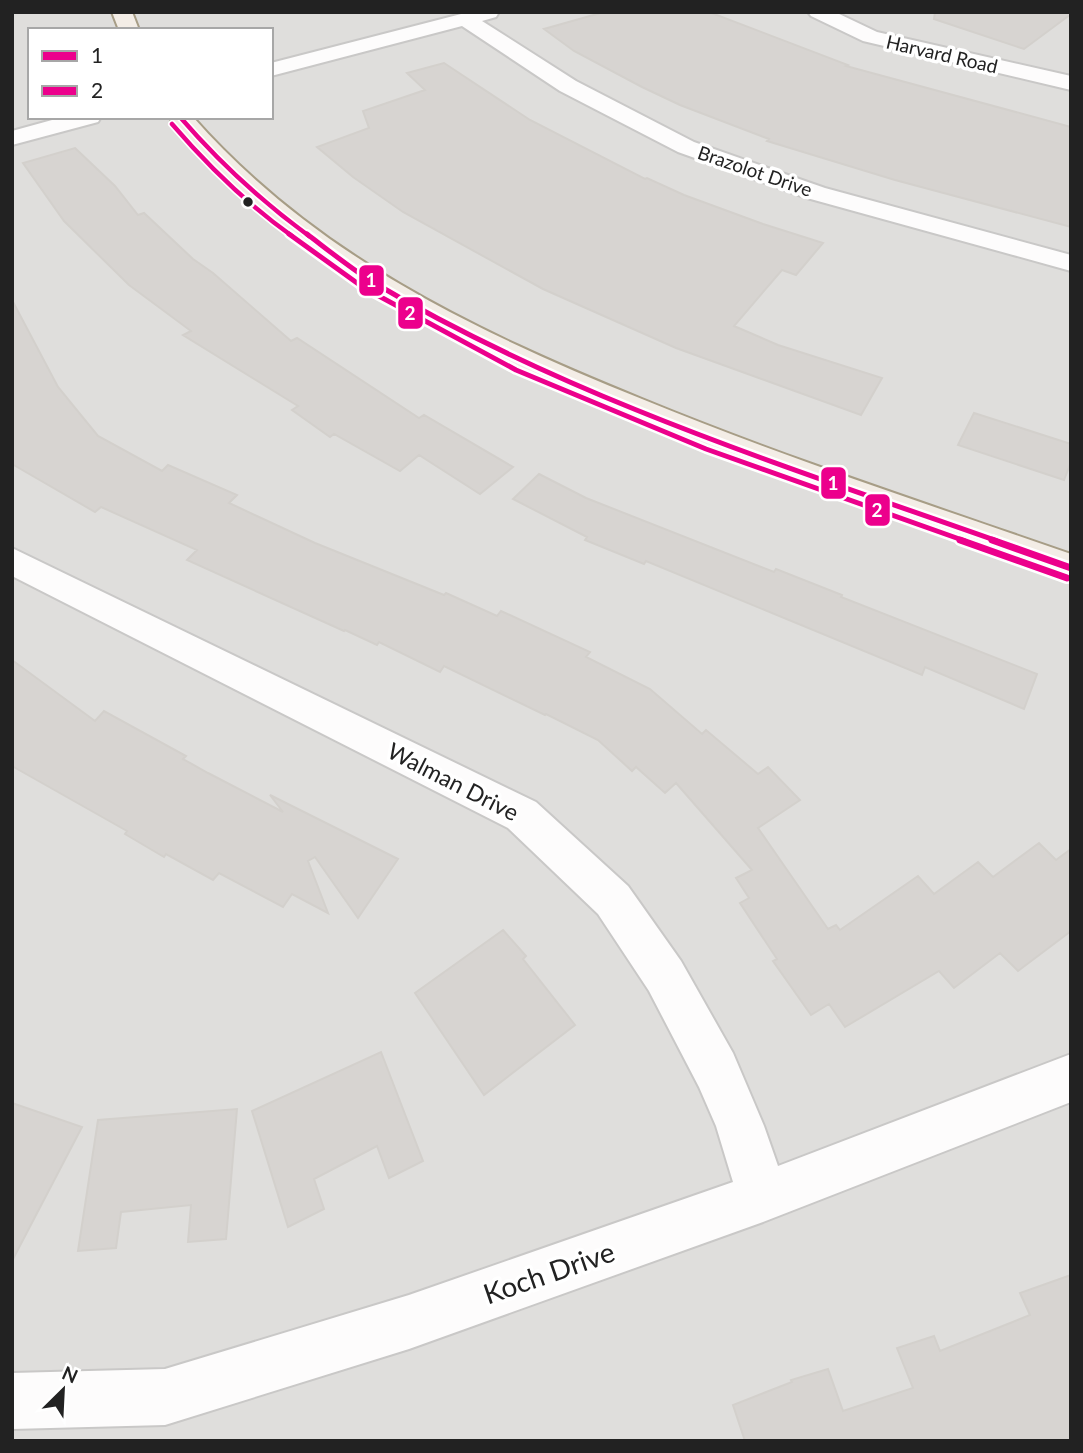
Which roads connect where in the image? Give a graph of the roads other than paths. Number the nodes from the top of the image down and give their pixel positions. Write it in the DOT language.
graph roads {
  1 [pos="491,12"];
  2 [pos="818,12"];
  3 [pos="465,19"];
  4 [pos="273,69"];
  5 [pos="1071,83"];
  6 [pos="83,119"];
  7 [pos="182,119"];
  8 [pos="12,138"];
  9 [pos="1071,263"];
  10 [pos="12,561"];
  11 [pos="1071,568"];
  12 [pos="1071,1078"];
  13 [pos="763,1198"];
  14 [pos="12,1401"];
  1 -- 3 [label="street"];
  2 -- 5 [label="street, Harvard Road"];
  3 -- 4 [label="street"];
  3 -- 9 [label="street, Brazolot Drive"];
  6 -- 8 [label="street"];
  7 -- 11 [label="main road"];
  10 -- 13 [label="street, Walman Drive"];
  12 -- 13 [label="street, Koch Drive"];
  13 -- 14 [label="street, Koch Drive"];
}
